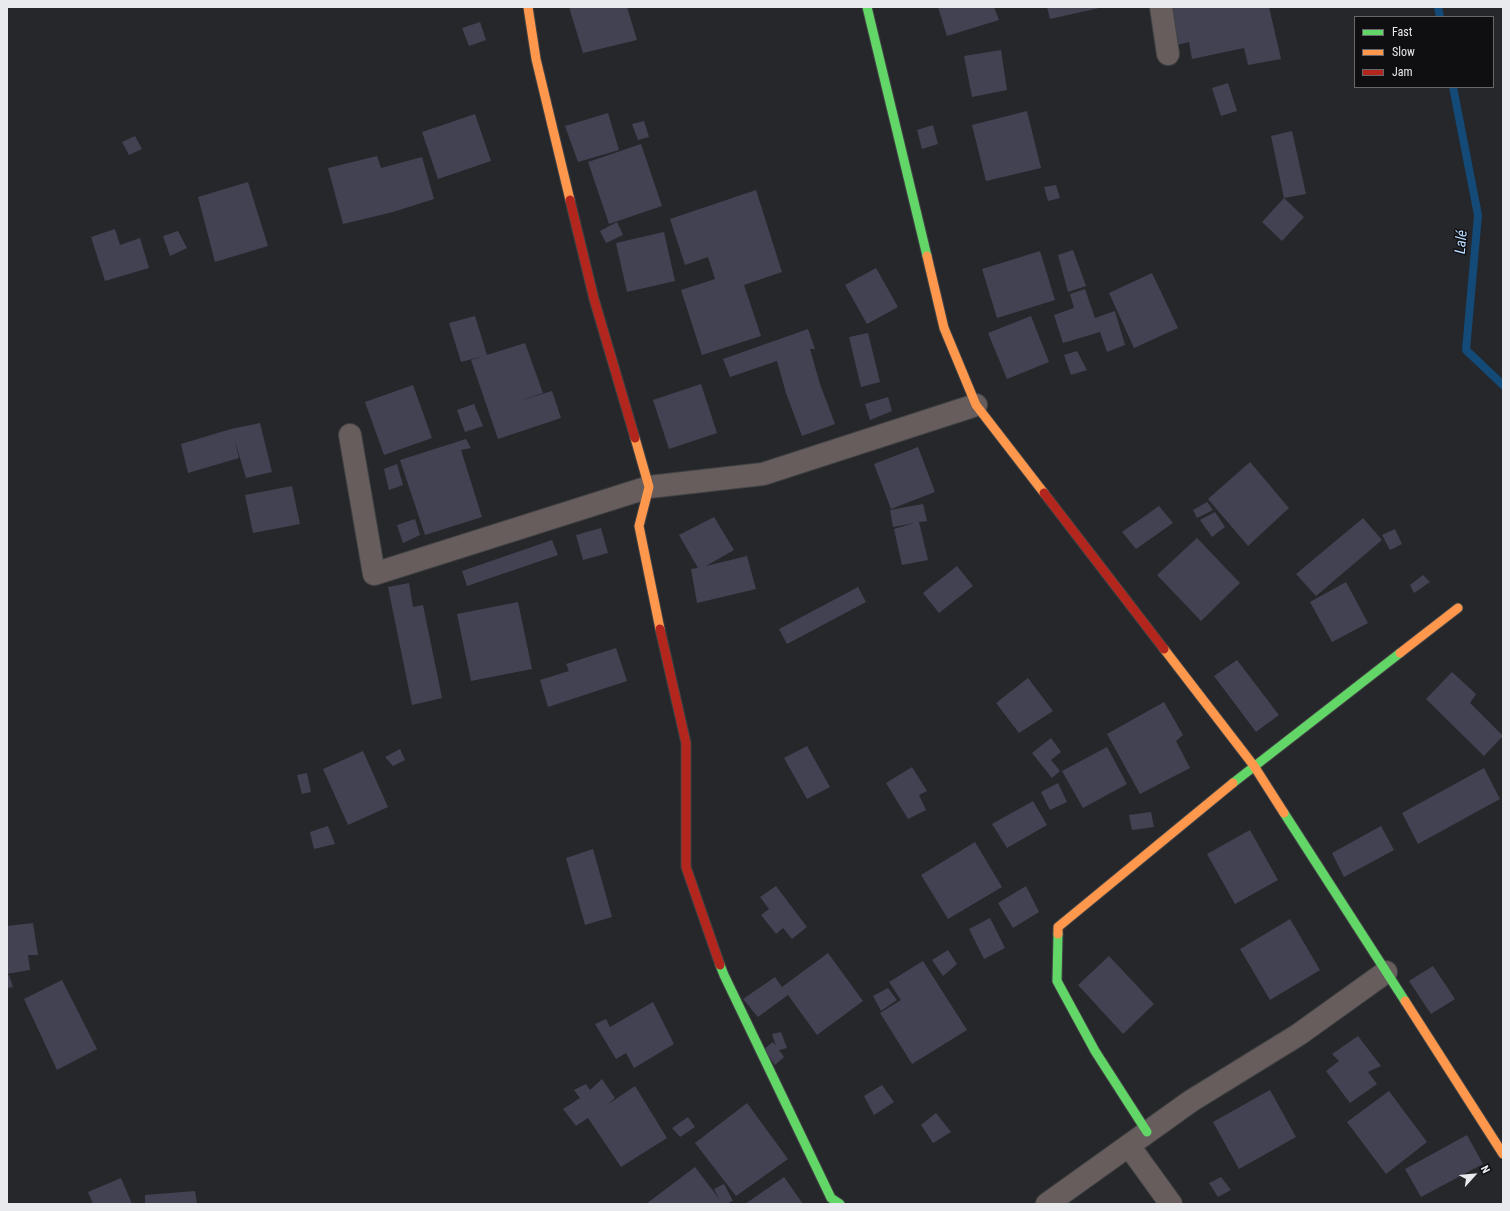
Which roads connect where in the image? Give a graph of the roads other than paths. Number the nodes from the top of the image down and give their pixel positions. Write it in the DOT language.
graph roads {
  1 [pos="528,7"];
  2 [pos="867,7"];
  3 [pos="1161,7"];
  4 [pos="1168,54"];
  5 [pos="976,405"];
  6 [pos="350,435"];
  7 [pos="649,487"];
  8 [pos="1458,608"];
  9 [pos="1254,766"];
  10 [pos="1386,972"];
  11 [pos="1147,1132"];
  12 [pos="1129,1146"];
  13 [pos="1503,1154"];
  14 [pos="840,1204"];
  15 [pos="1047,1204"];
  16 [pos="1172,1204"];
  1 -- 7 [label="street"];
  2 -- 5 [label="street"];
  3 -- 4 [label="street"];
  5 -- 7 [label="street"];
  5 -- 9 [label="street"];
  6 -- 7 [label="street"];
  7 -- 14 [label="street"];
  8 -- 9 [label="street"];
  9 -- 10 [label="street"];
  9 -- 11 [label="street"];
  10 -- 11 [label="street"];
  10 -- 13 [label="street"];
  11 -- 12 [label="street"];
  12 -- 15 [label="street"];
  12 -- 16 [label="street"];
}
